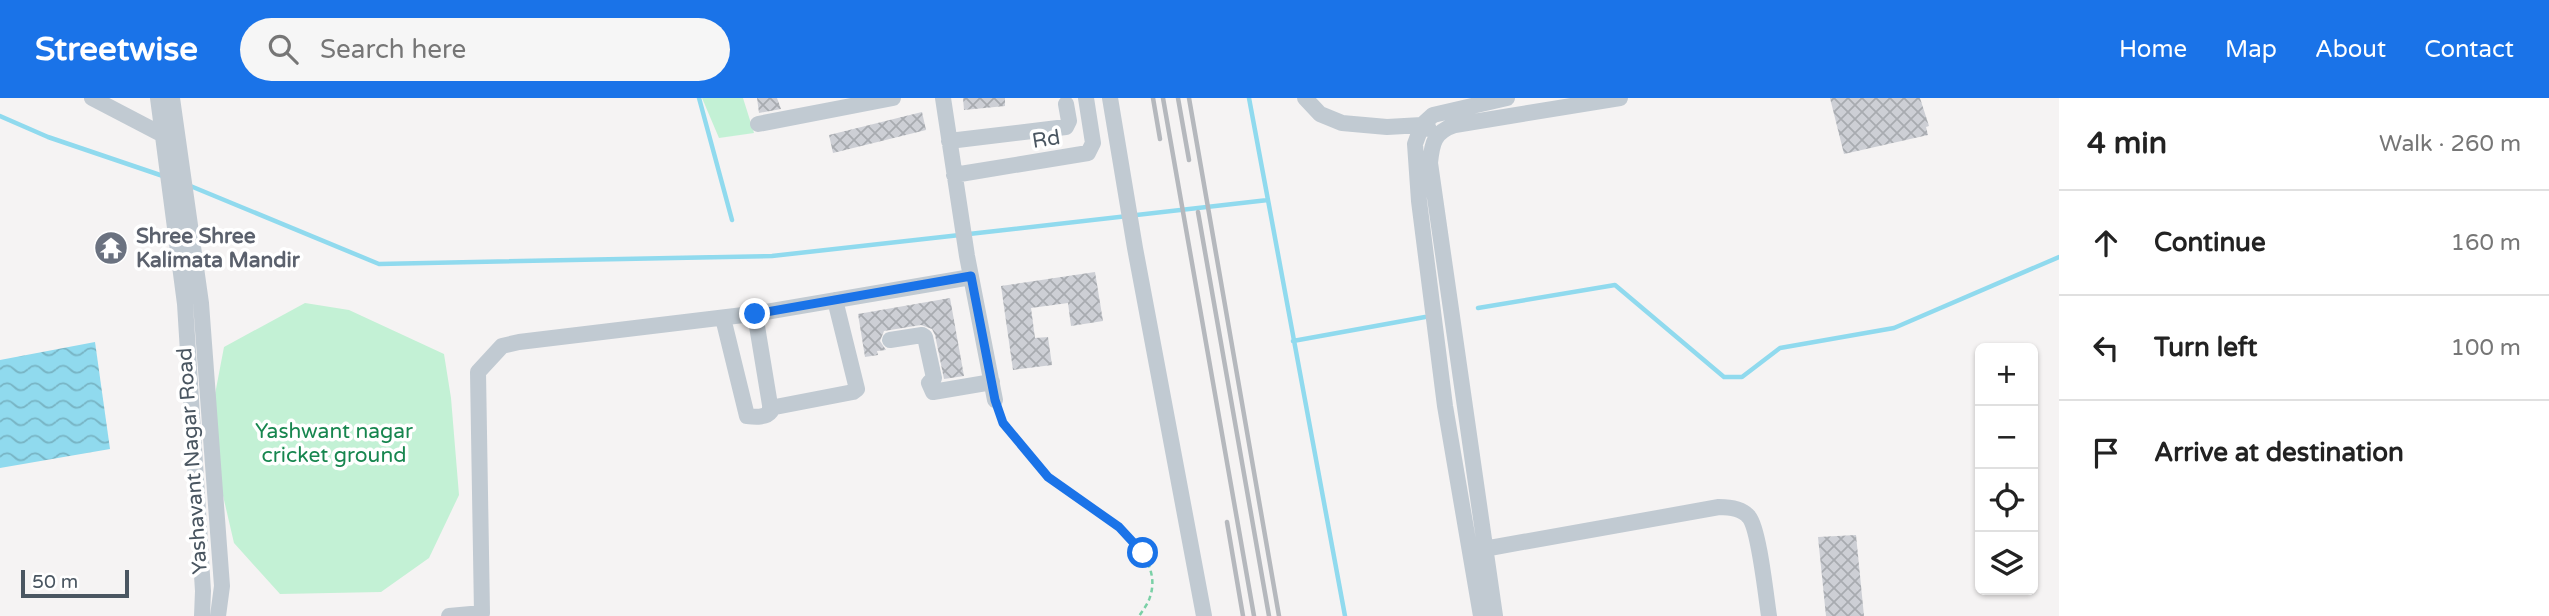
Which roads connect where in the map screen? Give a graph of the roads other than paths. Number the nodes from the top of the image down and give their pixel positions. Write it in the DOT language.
graph roads {
  1 [pos="92,98"];
  2 [pos="158,98"];
  3 [pos="172,98"];
  4 [pos="893,98"];
  5 [pos="943,98"];
  6 [pos="1086,98"];
  7 [pos="1110,98"];
  8 [pos="1305,98"];
  9 [pos="1507,98"];
  10 [pos="1620,98"];
  11 [pos="1066,104"];
  12 [pos="758,124"];
  13 [pos="1422,125"];
  14 [pos="1438,133"];
  15 [pos="163,135"];
  16 [pos="950,141"];
  17 [pos="173,158"];
  18 [pos="954,175"];
  19 [pos="971,276"];
  20 [pos="835,300"];
  21 [pos="193,304"];
  22 [pos="755,314"];
  23 [pos="723,318"];
  24 [pos="890,340"];
  25 [pos="839,362"];
  26 [pos="992,382"];
  27 [pos="846,393"];
  28 [pos="995,400"];
  29 [pos="771,408"];
  30 [pos="1484,549"];
  31 [pos="482,614"];
  32 [pos="202,616"];
  33 [pos="218,616"];
  34 [pos="449,616"];
  35 [pos="1204,616"];
  36 [pos="1481,616"];
  37 [pos="1495,616"];
  38 [pos="1769,616"];
  1 -- 15 [label="street"];
  2 -- 15 [label="street"];
  3 -- 17 [label="street"];
  4 -- 12 [label="street"];
  5 -- 16 [label="street"];
  6 -- 18 [label="street, Rd"];
  7 -- 35 [label="street"];
  8 -- 13 [label="street"];
  9 -- 13 [label="street"];
  10 -- 14 [label="street"];
  11 -- 16 [label="street"];
  13 -- 14 [label="street"];
  13 -- 36 [label="street"];
  14 -- 30 [label="street"];
  15 -- 17 [label="street"];
  16 -- 18 [label="street"];
  17 -- 21 [label="street"];
  18 -- 19 [label="street"];
  19 -- 20 [label="street"];
  19 -- 26 [label="street"];
  20 -- 22 [label="street"];
  20 -- 27 [label="street"];
  21 -- 32 [label="street"];
  21 -- 33 [label="street, Yashavant Nagar Road"];
  22 -- 23 [label="street"];
  22 -- 29 [label="street"];
  23 -- 29 [label="street"];
  23 -- 31 [label="street"];
  24 -- 26 [label="street"];
  25 -- 27 [label="street"];
  26 -- 28 [label="street"];
  27 -- 29 [label="street"];
  30 -- 37 [label="street"];
  30 -- 38 [label="street"];
  31 -- 34 [label="street"];
}
